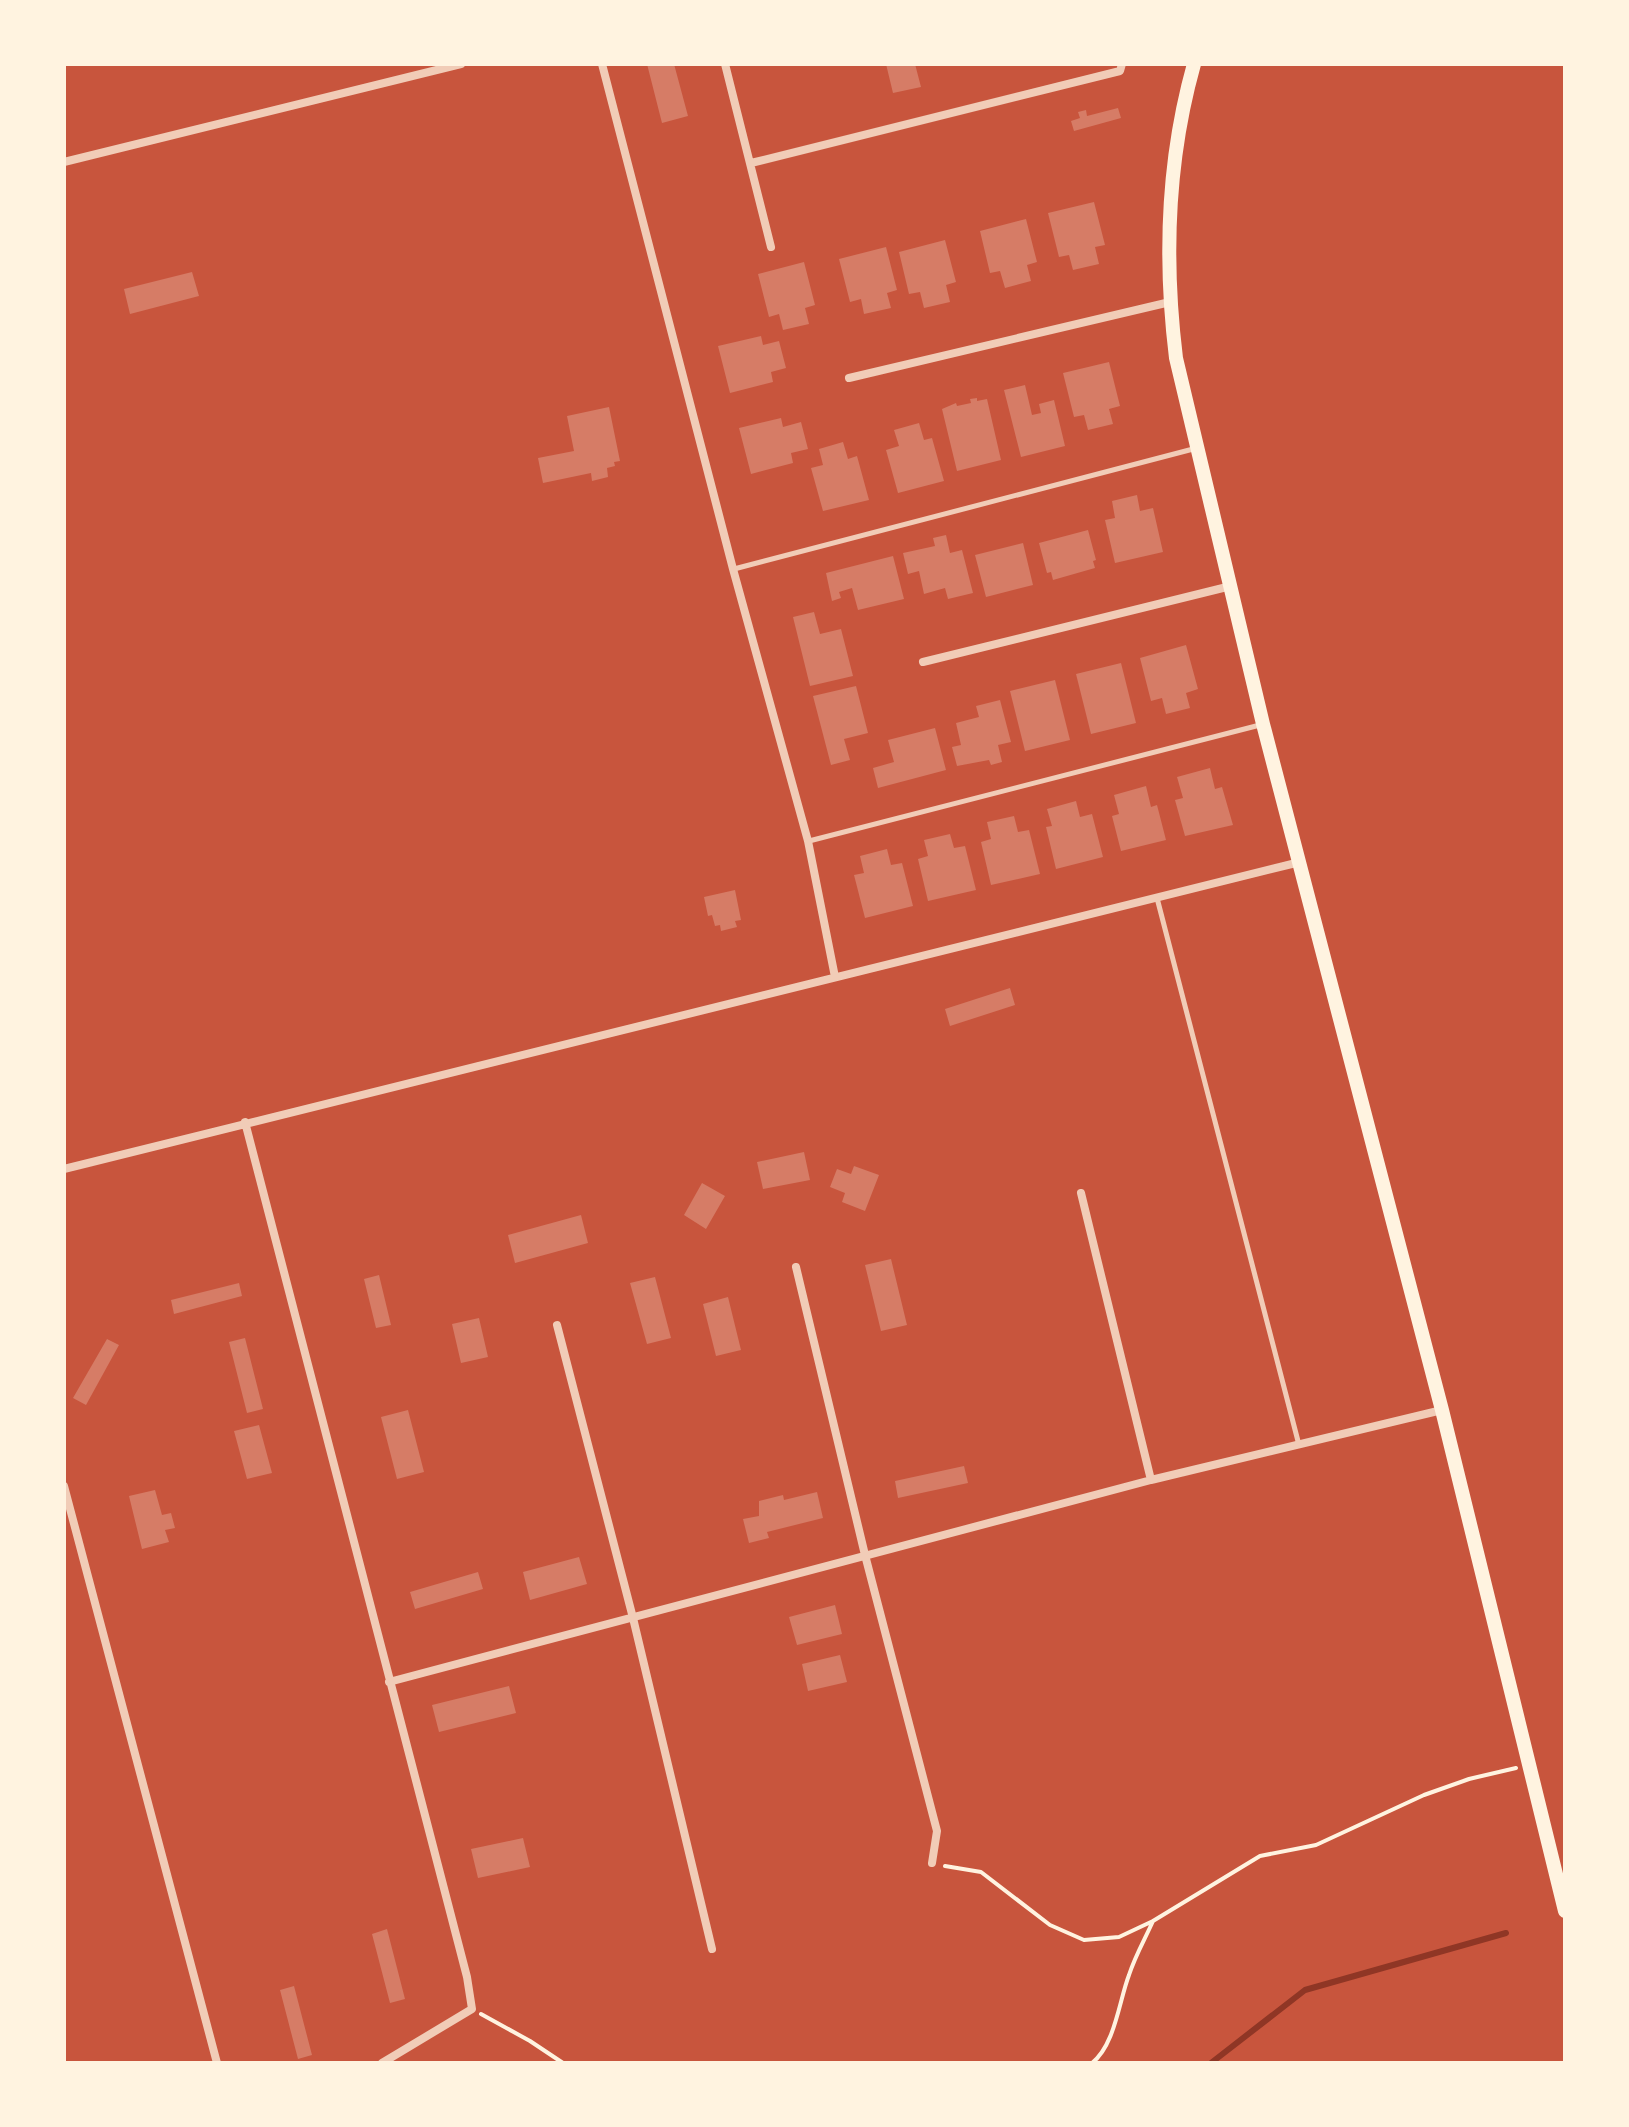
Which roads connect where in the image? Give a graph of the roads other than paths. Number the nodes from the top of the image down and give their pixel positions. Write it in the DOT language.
graph roads {
  1 [pos="461,64"];
  2 [pos="602,64"];
  3 [pos="725,64"];
  4 [pos="1122,64"];
  5 [pos="1194,64"];
  6 [pos="64,162"];
  7 [pos="751,163"];
  8 [pos="771,247"];
  9 [pos="1170,302"];
  10 [pos="849,378"];
  11 [pos="1198,448"];
  12 [pos="733,569"];
  13 [pos="1231,586"];
  14 [pos="923,662"];
  15 [pos="1263,724"];
  16 [pos="808,841"];
  17 [pos="1300,862"];
  18 [pos="1157,897"];
  19 [pos="835,977"];
  20 [pos="245,1122"];
  21 [pos="64,1169"];
  22 [pos="1081,1193"];
  23 [pos="796,1267"];
  24 [pos="557,1325"];
  25 [pos="1442,1410"];
  26 [pos="1299,1445"];
  27 [pos="1151,1480"];
  28 [pos="64,1486"];
  29 [pos="865,1555"];
  30 [pos="633,1618"];
  31 [pos="389,1682"];
  32 [pos="932,1863"];
  33 [pos="1565,1911"];
  34 [pos="712,1949"];
  35 [pos="217,2063"];
  36 [pos="382,2063"];
  1 -- 6 [label="street"];
  2 -- 12 [label="street"];
  3 -- 7 [label="street"];
  4 -- 7 [label="street"];
  5 -- 9 [label="main road"];
  7 -- 8 [label="street"];
  9 -- 10 [label="street"];
  9 -- 11 [label="main road"];
  11 -- 12 [label="lane"];
  11 -- 13 [label="main road"];
  12 -- 16 [label="street"];
  13 -- 14 [label="street"];
  13 -- 15 [label="main road"];
  15 -- 16 [label="lane"];
  15 -- 17 [label="main road"];
  16 -- 19 [label="street"];
  17 -- 18 [label="street"];
  17 -- 25 [label="main road"];
  18 -- 19 [label="street"];
  18 -- 26 [label="lane"];
  19 -- 20 [label="street"];
  20 -- 21 [label="street"];
  20 -- 31 [label="street"];
  22 -- 27 [label="street"];
  23 -- 29 [label="street"];
  24 -- 30 [label="street"];
  25 -- 26 [label="street"];
  25 -- 33 [label="main road"];
  26 -- 27 [label="street"];
  27 -- 29 [label="street"];
  28 -- 35 [label="street"];
  29 -- 30 [label="street"];
  29 -- 32 [label="street"];
  30 -- 31 [label="street"];
  30 -- 34 [label="street"];
  31 -- 36 [label="street"];
}
